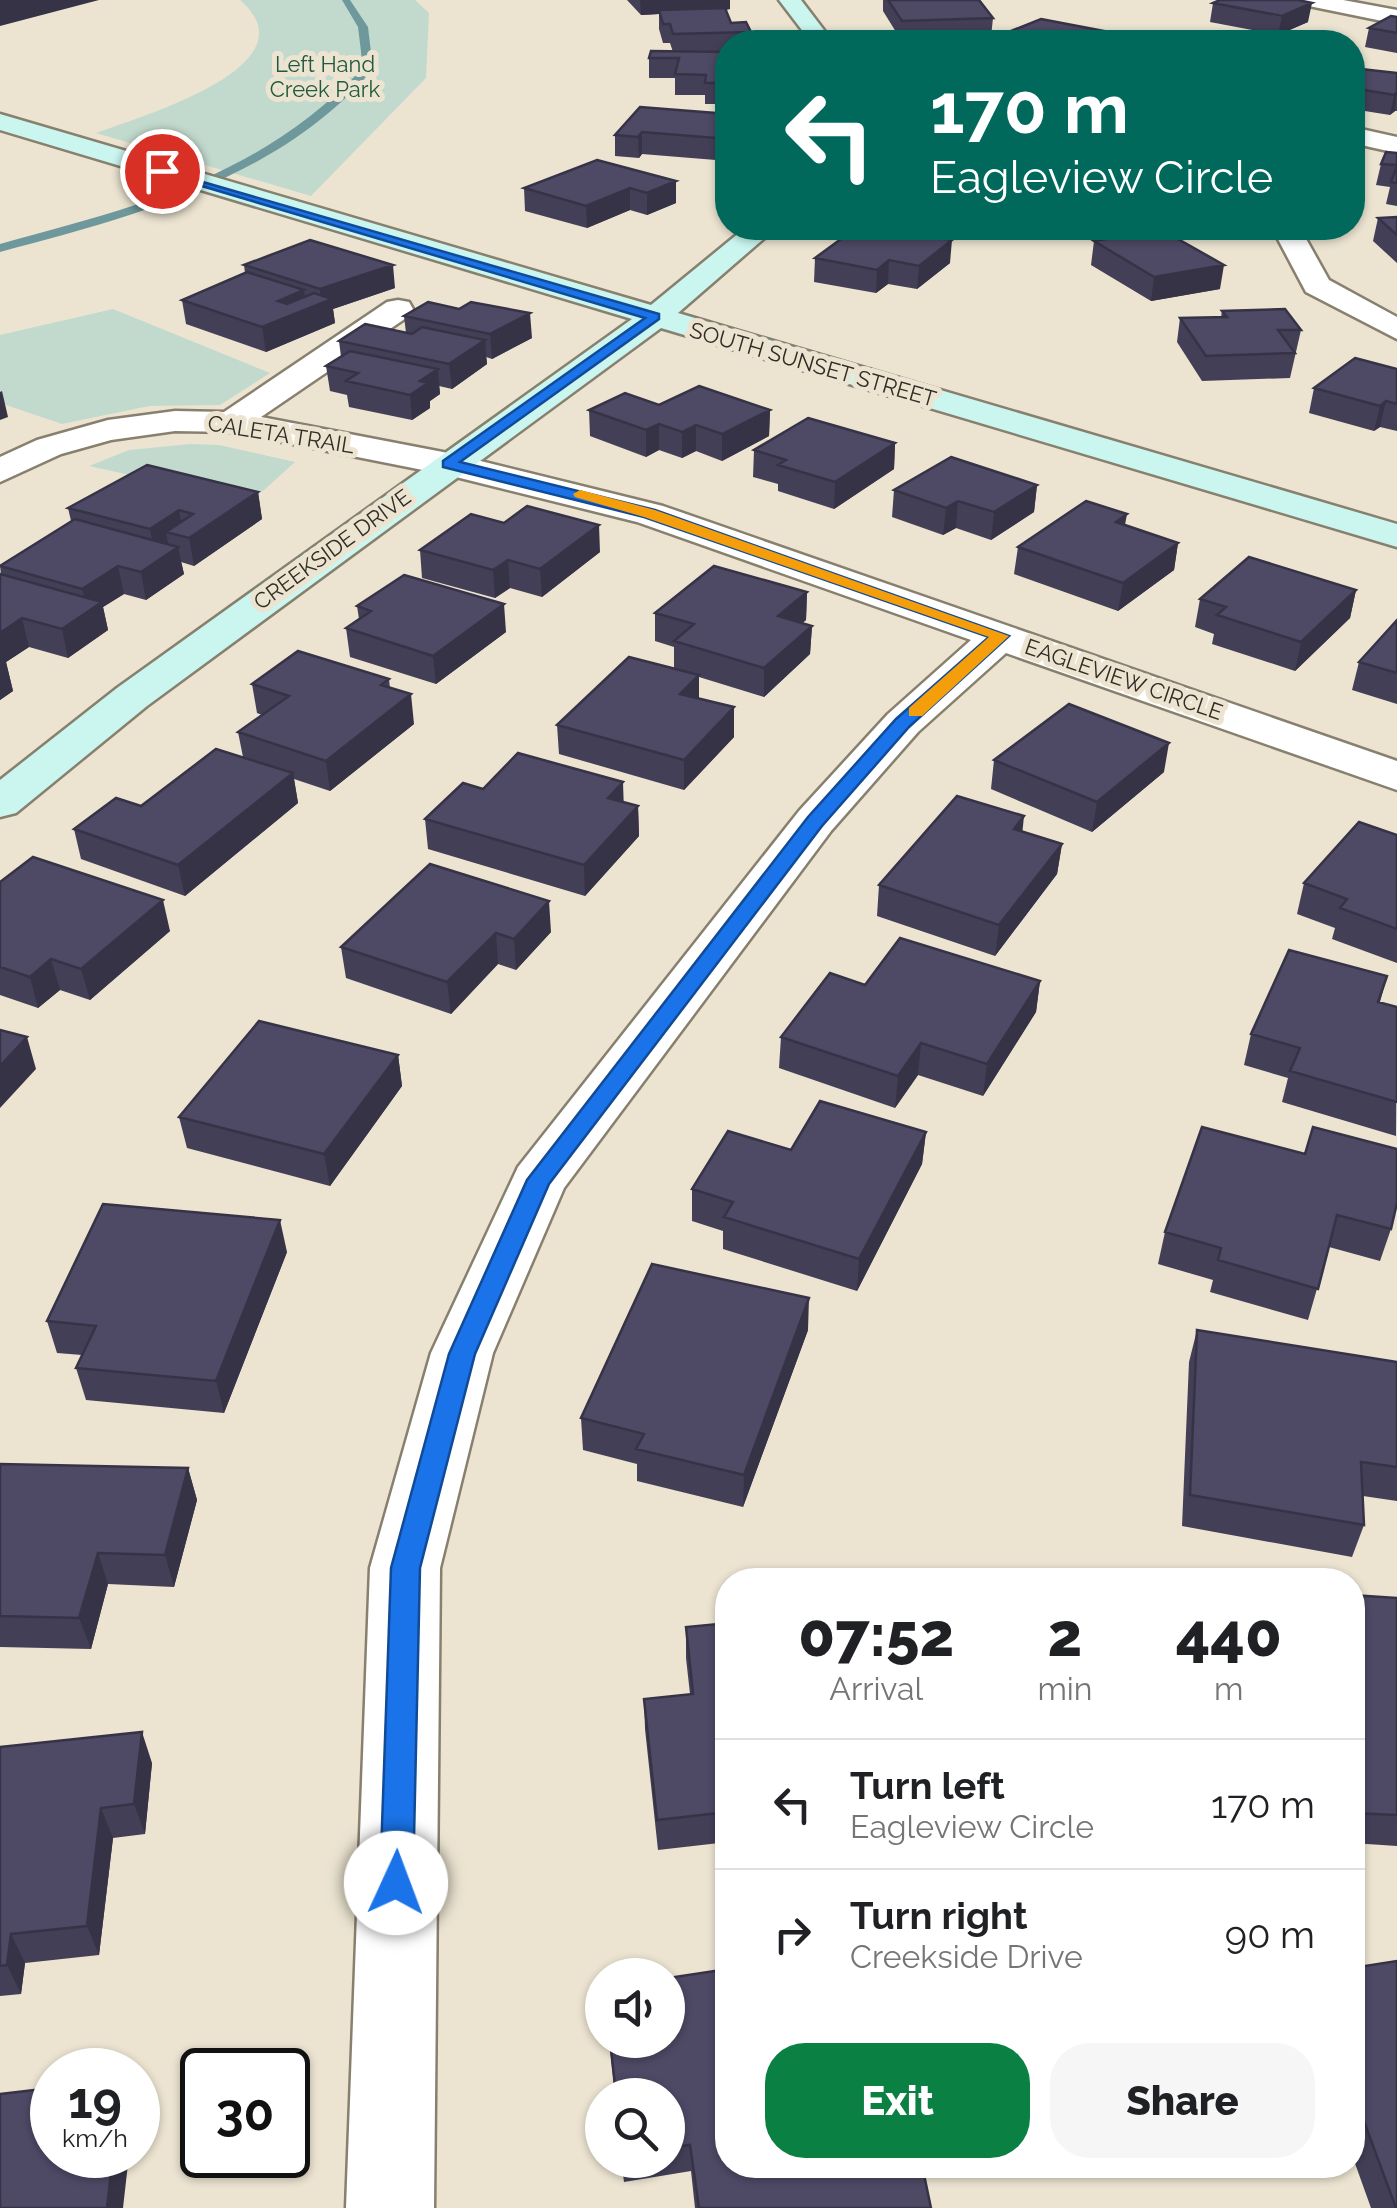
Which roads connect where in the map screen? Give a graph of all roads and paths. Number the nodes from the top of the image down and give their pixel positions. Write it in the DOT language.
graph roads {
  1 [pos="790,0"];
  2 [pos="1309,0"];
  3 [pos="1397,17"];
  4 [pos="813,30"];
  5 [pos="0,122"];
  6 [pos="1365,138"];
  7 [pos="1397,144"];
  8 [pos="748,240"];
  9 [pos="1292,240"];
  10 [pos="398,309"];
  11 [pos="655,317"];
  12 [pos="1397,330"];
  13 [pos="231,422"];
  14 [pos="448,464"];
  15 [pos="0,471"];
  16 [pos="1397,536"];
  17 [pos="1000,636"];
  18 [pos="1397,776"];
  19 [pos="0,803"];
  20 [pos="390,2208"];
  1 -- 4 [label="street"];
  2 -- 3 [label="street"];
  5 -- 11 [label="street, SOUTH SUNSET STREET"];
  6 -- 7 [label="street"];
  8 -- 11 [label="street, CREEKSIDE DRIVE"];
  9 -- 12 [label="street"];
  10 -- 13 [label="street"];
  11 -- 14 [label="street, CREEKSIDE DRIVE"];
  11 -- 16 [label="street, SOUTH SUNSET STREET"];
  13 -- 14 [label="street, CALETA TRAIL"];
  13 -- 15 [label="street, CALETA TRAIL"];
  14 -- 17 [label="street, EAGLEVIEW CIRCLE"];
  14 -- 19 [label="street, CREEKSIDE DRIVE"];
  17 -- 18 [label="street, EAGLEVIEW CIRCLE"];
  17 -- 20 [label="street"];
}
